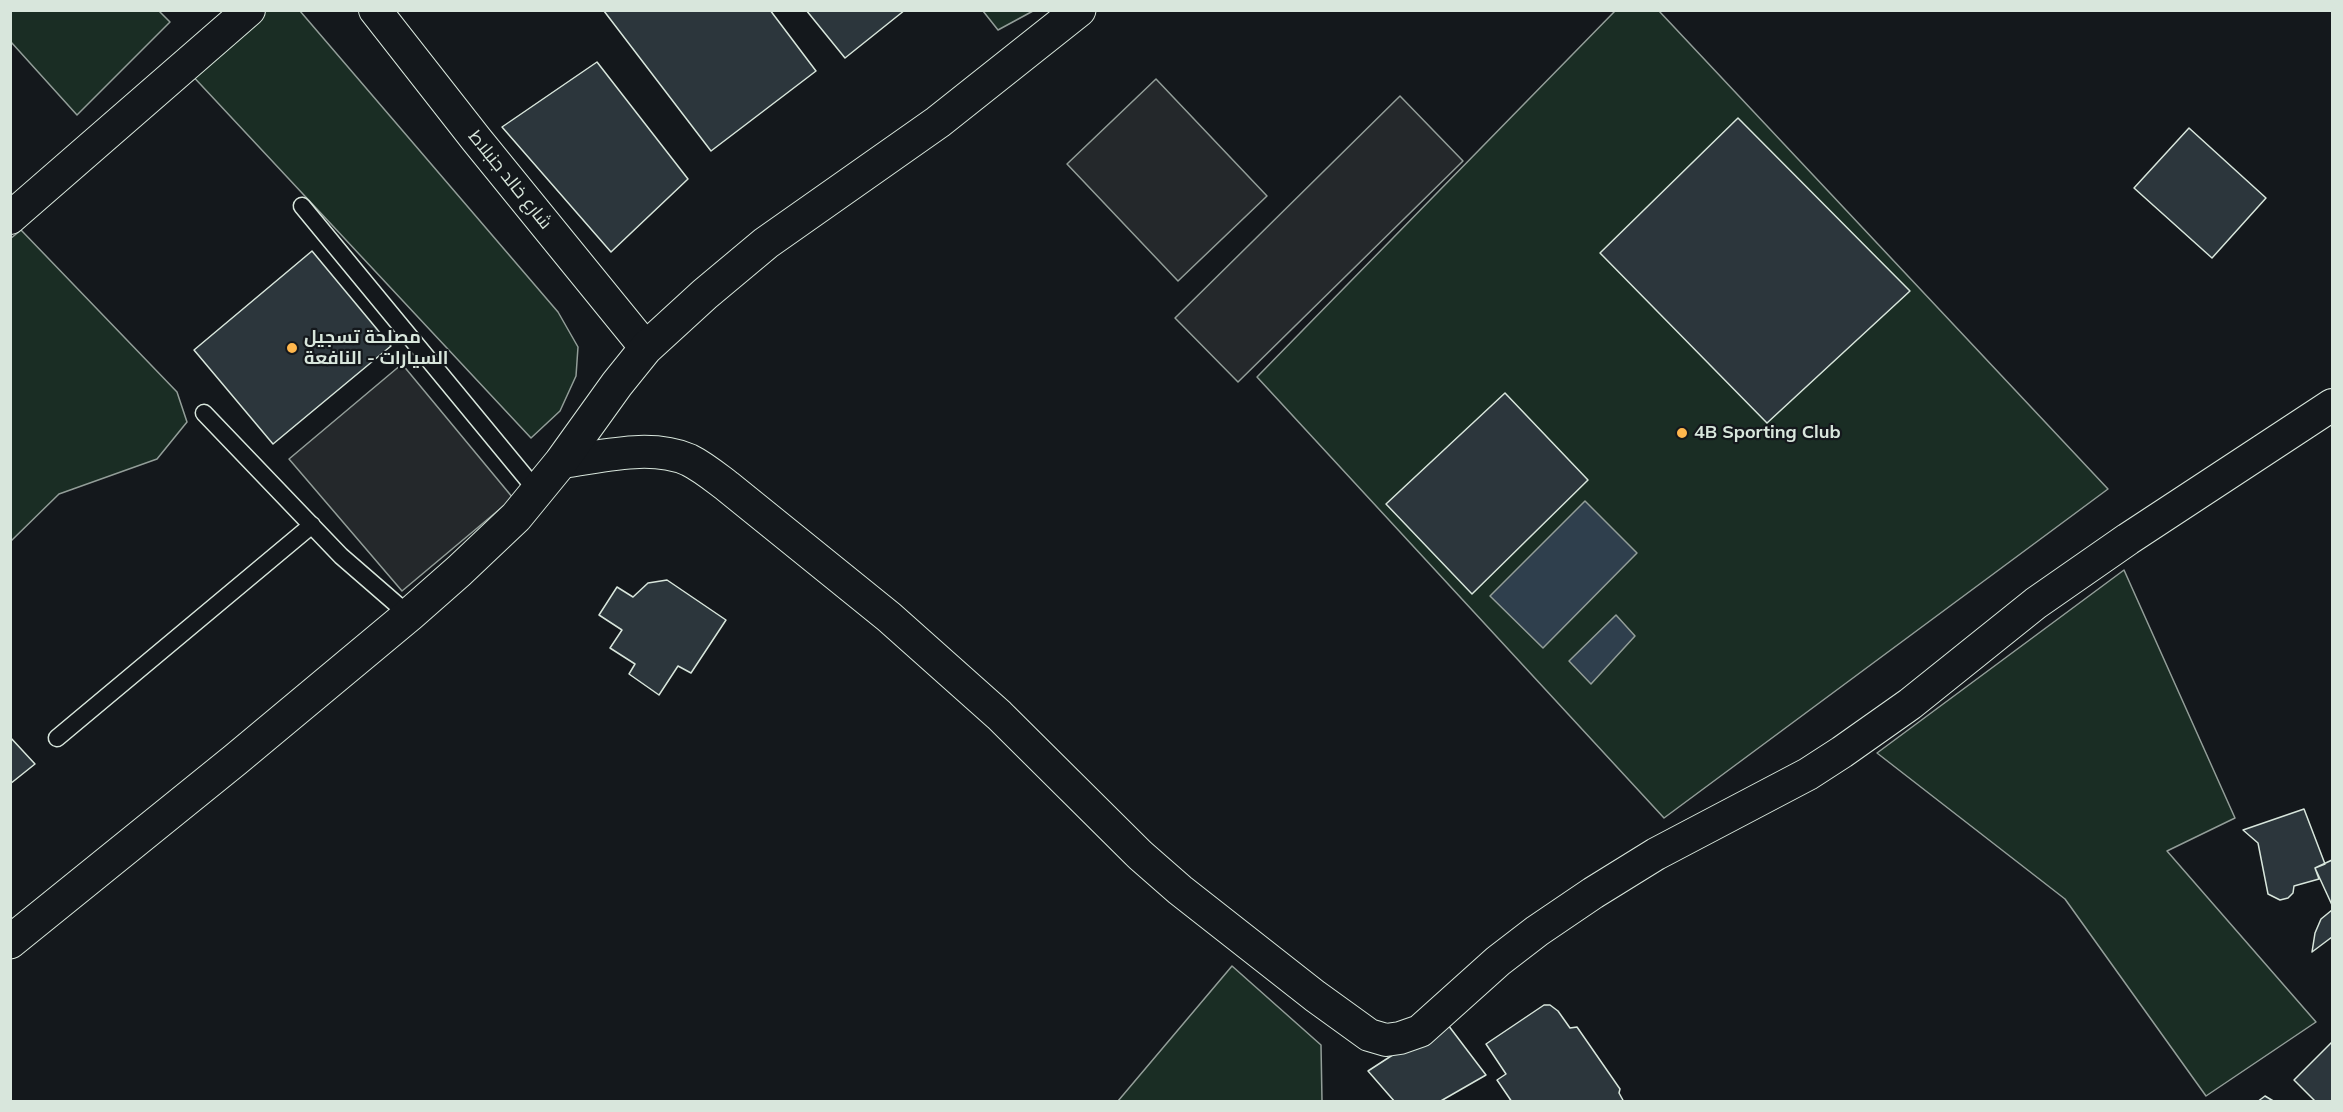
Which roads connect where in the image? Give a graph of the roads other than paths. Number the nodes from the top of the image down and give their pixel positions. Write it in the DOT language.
graph roads {
  1 [pos="249,10"];
  2 [pos="375,10"];
  3 [pos="1079,10"];
  4 [pos="302,206"];
  5 [pos="10,218"];
  6 [pos="646,348"];
  7 [pos="2332,405"];
  8 [pos="204,413"];
  9 [pos="561,462"];
  10 [pos="537,491"];
  11 [pos="312,525"];
  12 [pos="409,615"];
  13 [pos="57,738"];
  14 [pos="10,942"];
  1 -- 5 [label="street"];
  2 -- 6 [label="street, شارع خالد جنبلاط"];
  3 -- 6 [label="main road"];
  4 -- 10 [label="lane"];
  6 -- 9 [label="main road"];
  7 -- 9 [label="street"];
  8 -- 11 [label="lane"];
  9 -- 10 [label="main road"];
  10 -- 12 [label="main road"];
  11 -- 12 [label="lane"];
  11 -- 13 [label="lane"];
  12 -- 14 [label="main road"];
}
